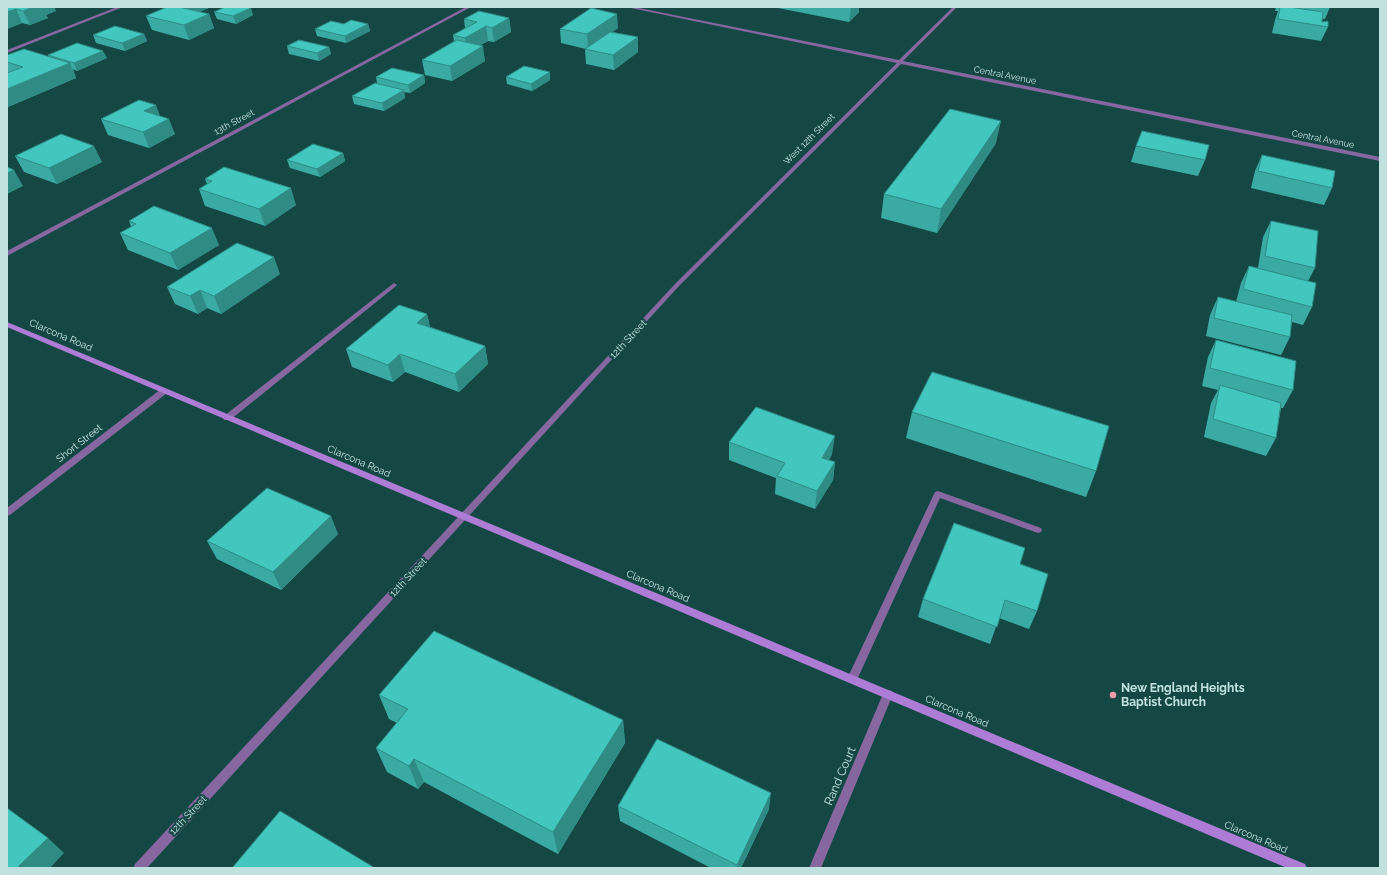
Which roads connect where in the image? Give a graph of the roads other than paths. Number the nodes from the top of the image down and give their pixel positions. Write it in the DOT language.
graph roads {
  1 [pos="121,7"];
  2 [pos="469,7"];
  3 [pos="628,7"];
  4 [pos="955,7"];
  5 [pos="7,52"];
  6 [pos="899,62"];
  7 [pos="1380,159"];
  8 [pos="7,254"];
  9 [pos="394,285"];
  10 [pos="677,286"];
  11 [pos="7,324"];
  12 [pos="164,391"];
  13 [pos="227,418"];
  14 [pos="7,513"];
  15 [pos="464,516"];
  16 [pos="1038,530"];
  17 [pos="852,679"];
  18 [pos="888,694"];
  19 [pos="139,868"];
  20 [pos="815,868"];
  21 [pos="1301,868"];
  1 -- 5 [label="street"];
  2 -- 8 [label="street, 13th Street"];
  3 -- 6 [label="street, Central Avenue"];
  4 -- 6 [label="street, West 12th Street"];
  6 -- 7 [label="street, Central Avenue"];
  6 -- 10 [label="street, West 12th Street"];
  9 -- 13 [label="street"];
  10 -- 15 [label="street, 12th Street"];
  11 -- 12 [label="main road, Clarcona Road"];
  12 -- 13 [label="main road, Clarcona Road"];
  12 -- 14 [label="street, Short Street"];
  13 -- 15 [label="main road, Clarcona Road"];
  15 -- 17 [label="main road, Clarcona Road"];
  15 -- 19 [label="street, 12th Street"];
  16 -- 17 [label="street"];
  17 -- 18 [label="main road, Clarcona Road"];
  18 -- 20 [label="street, Rand Court"];
  18 -- 21 [label="main road, Clarcona Road"];
}
